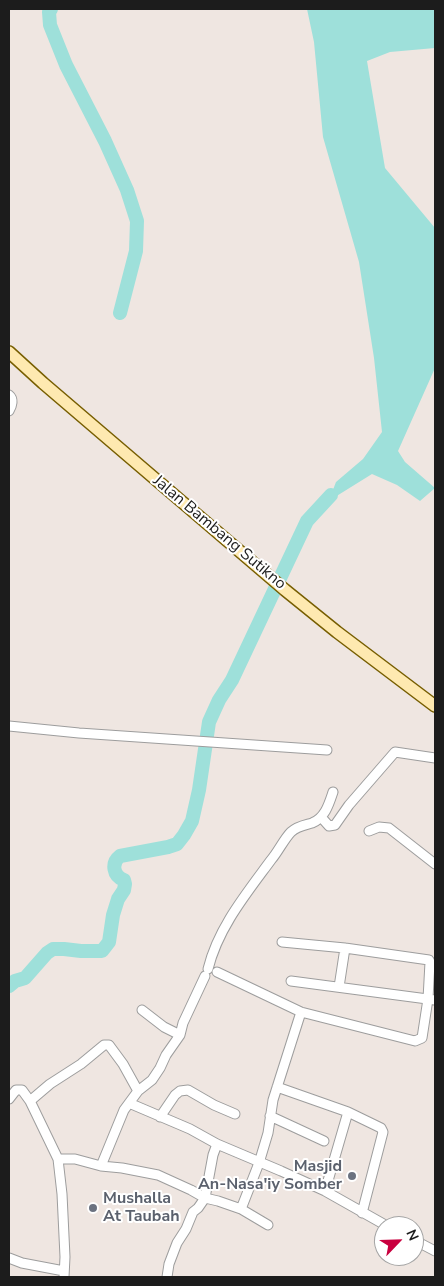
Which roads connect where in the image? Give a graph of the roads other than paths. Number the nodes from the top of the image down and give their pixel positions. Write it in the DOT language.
graph roads {
  1 [pos="9,352"];
  2 [pos="9,395"];
  3 [pos="9,411"];
  4 [pos="435,706"];
  5 [pos="9,726"];
  6 [pos="326,750"];
  7 [pos="435,758"];
  8 [pos="333,792"];
  9 [pos="321,817"];
  10 [pos="369,831"];
  11 [pos="435,864"];
  12 [pos="282,942"];
  13 [pos="345,948"];
  14 [pos="210,972"];
  15 [pos="291,981"];
  16 [pos="340,987"];
  17 [pos="432,999"];
  18 [pos="142,1010"];
  19 [pos="301,1012"];
  20 [pos="180,1035"];
  21 [pos="277,1087"];
  22 [pos="138,1091"];
  23 [pos="9,1099"];
  24 [pos="30,1101"];
  25 [pos="129,1103"];
  26 [pos="348,1112"];
  27 [pos="234,1114"];
  28 [pos="270,1116"];
  29 [pos="160,1117"];
  30 [pos="324,1141"];
  31 [pos="217,1144"];
  32 [pos="58,1159"];
  33 [pos="259,1163"];
  34 [pos="101,1166"];
  35 [pos="325,1191"];
  36 [pos="205,1198"];
  37 [pos="241,1210"];
  38 [pos="362,1213"];
  39 [pos="374,1219"];
  40 [pos="268,1225"];
  41 [pos="9,1258"];
  42 [pos="64,1274"];
  43 [pos="167,1277"];
  1 -- 4 [label="street, Jalan Bambang Sutikno"];
  2 -- 3 [label="street"];
  5 -- 6 [label="street"];
  7 -- 9 [label="street"];
  8 -- 9 [label="street"];
  9 -- 14 [label="street"];
  10 -- 11 [label="street"];
  12 -- 13 [label="street"];
  13 -- 16 [label="street"];
  13 -- 17 [label="street"];
  14 -- 19 [label="street"];
  14 -- 20 [label="street"];
  15 -- 16 [label="street"];
  16 -- 17 [label="street"];
  17 -- 19 [label="street"];
  18 -- 20 [label="street"];
  19 -- 21 [label="street"];
  20 -- 22 [label="street"];
  21 -- 26 [label="street"];
  21 -- 28 [label="street"];
  22 -- 24 [label="street"];
  22 -- 25 [label="street"];
  23 -- 24 [label="street"];
  24 -- 32 [label="street"];
  25 -- 29 [label="street"];
  25 -- 34 [label="street"];
  26 -- 35 [label="street"];
  26 -- 38 [label="street"];
  27 -- 29 [label="street"];
  28 -- 30 [label="street"];
  28 -- 33 [label="street"];
  29 -- 31 [label="street"];
  31 -- 33 [label="street"];
  31 -- 36 [label="street"];
  32 -- 34 [label="street"];
  32 -- 42 [label="street"];
  33 -- 35 [label="street"];
  33 -- 37 [label="street"];
  34 -- 36 [label="street"];
  35 -- 38 [label="street"];
  36 -- 37 [label="street"];
  36 -- 43 [label="street"];
  37 -- 40 [label="street"];
  38 -- 39 [label="street"];
  41 -- 42 [label="street"];
}
